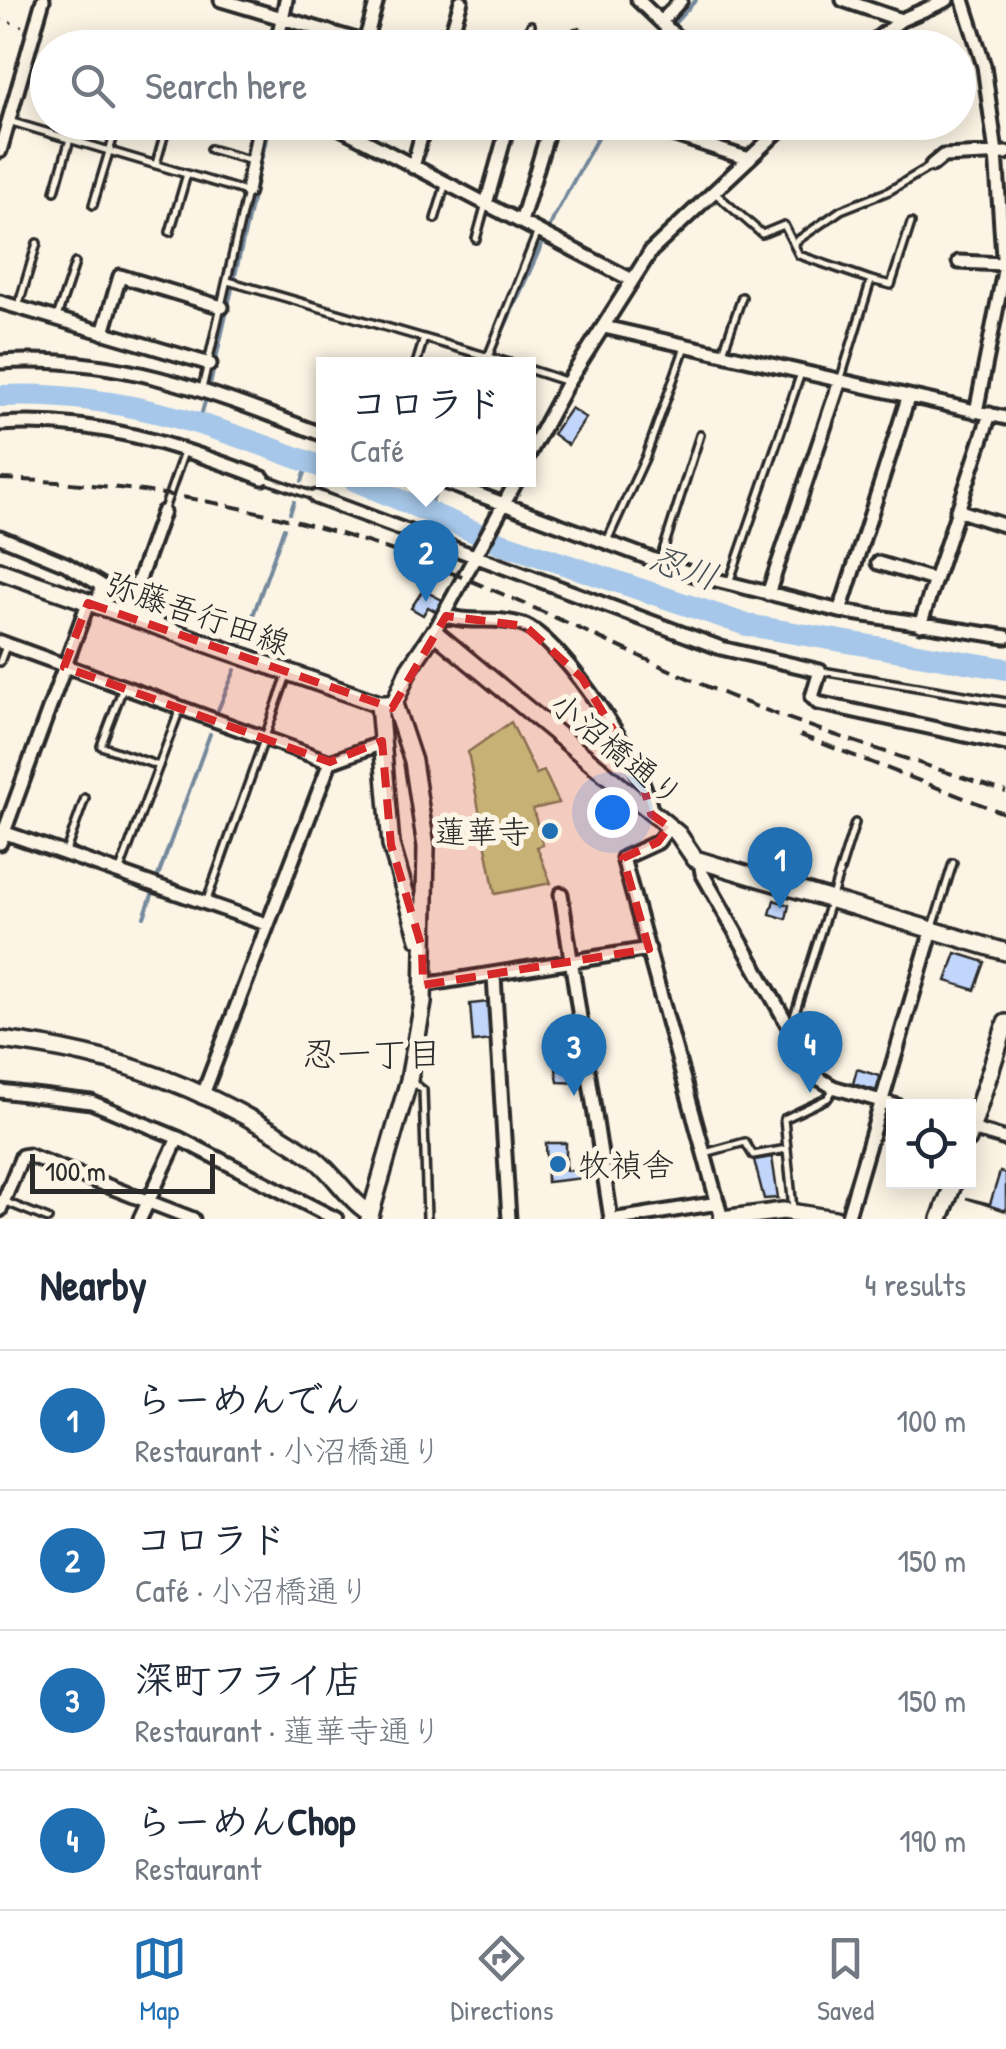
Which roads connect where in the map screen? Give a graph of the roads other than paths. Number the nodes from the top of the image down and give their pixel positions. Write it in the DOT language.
graph roads {
  1 [pos="44,0"];
  2 [pos="222,0"];
  3 [pos="286,0"];
  4 [pos="377,0"];
  5 [pos="638,0"];
  6 [pos="681,0"];
  7 [pos="947,0"];
  8 [pos="964,0"];
  9 [pos="461,1"];
  10 [pos="850,1"];
  11 [pos="237,2"];
  12 [pos="282,18"];
  13 [pos="901,20"];
  14 [pos="661,22"];
  15 [pos="531,24"];
  16 [pos="34,30"];
  17 [pos="280,30"];
  18 [pos="324,30"];
  19 [pos="368,30"];
  20 [pos="452,30"];
  21 [pos="529,30"];
  22 [pos="669,30"];
  23 [pos="888,30"];
  24 [pos="973,30"];
  25 [pos="976,40"];
  26 [pos="30,44"];
  27 [pos="9,121"];
  28 [pos="30,127"];
  29 [pos="70,140"];
  30 [pos="74,140"];
  31 [pos="113,140"];
  32 [pos="163,140"];
  33 [pos="256,140"];
  34 [pos="363,140"];
  35 [pos="421,140"];
  36 [pos="504,140"];
  37 [pos="546,140"];
  38 [pos="690,140"];
  39 [pos="769,140"];
  40 [pos="210,149"];
  41 [pos="110,150"];
  42 [pos="0,151"];
  43 [pos="1001,153"];
  44 [pos="749,159"];
  45 [pos="252,161"];
  46 [pos="156,164"];
  47 [pos="932,165"];
  48 [pos="413,167"];
  49 [pos="187,174"];
  50 [pos="446,184"];
  51 [pos="55,192"];
  52 [pos="247,192"];
  53 [pos="714,193"];
  54 [pos="486,204"];
  55 [pos="93,205"];
  56 [pos="435,219"];
  57 [pos="521,222"];
  58 [pos="911,223"];
  59 [pos="538,231"];
  60 [pos="170,232"];
  61 [pos="476,240"];
  62 [pos="795,242"];
  63 [pos="37,243"];
  64 [pos="959,262"];
  65 [pos="74,263"];
  66 [pos="1004,269"];
  67 [pos="630,279"];
  68 [pos="228,280"];
  69 [pos="871,280"];
  70 [pos="742,296"];
  71 [pos="0,302"];
  72 [pos="18,307"];
  73 [pos="222,307"];
  74 [pos="56,319"];
  75 [pos="1001,326"];
  76 [pos="604,327"];
  77 [pos="102,333"];
  78 [pos="424,338"];
  79 [pos="685,347"];
  80 [pos="722,355"];
  81 [pos="418,357"];
  82 [pos="488,357"];
  83 [pos="0,362"];
  84 [pos="210,364"];
  85 [pos="536,372"];
  86 [pos="801,372"];
  87 [pos="840,381"];
  88 [pos="568,382"];
  89 [pos="202,388"];
  90 [pos="908,398"];
  91 [pos="976,412"];
  92 [pos="990,414"];
  93 [pos="1006,418"];
  94 [pos="0,424"];
  95 [pos="316,432"];
  96 [pos="700,435"];
  97 [pos="536,441"];
  98 [pos="186,449"];
  99 [pos="264,478"];
  100 [pos="456,487"];
  101 [pos="512,487"];
  102 [pos="316,498"];
  103 [pos="503,506"];
  104 [pos="956,510"];
  105 [pos="163,512"];
  106 [pos="1006,526"];
  107 [pos="0,537"];
  108 [pos="606,544"];
  109 [pos="476,558"];
  110 [pos="660,563"];
  111 [pos="878,564"];
  112 [pos="0,571"];
  113 [pos="934,580"];
  114 [pos="729,584"];
  115 [pos="768,594"];
  116 [pos="93,605"];
  117 [pos="840,611"];
  118 [pos="126,616"];
  119 [pos="446,616"];
  120 [pos="920,624"];
  121 [pos="434,632"];
  122 [pos="1006,637"];
  123 [pos="3,643"];
  124 [pos="0,662"];
  125 [pos="64,668"];
  126 [pos="820,671"];
  127 [pos="288,674"];
  128 [pos="123,688"];
  129 [pos="1006,702"];
  130 [pos="387,704"];
  131 [pos="180,709"];
  132 [pos="264,739"];
  133 [pos="382,744"];
  134 [pos="1006,744"];
  135 [pos="330,762"];
  136 [pos="159,766"];
  137 [pos="85,798"];
  138 [pos="651,814"];
  139 [pos="855,823"];
  140 [pos="669,827"];
  141 [pos="1,835"];
  142 [pos="65,854"];
  143 [pos="700,861"];
  144 [pos="953,863"];
  145 [pos="119,873"];
  146 [pos="561,894"];
  147 [pos="831,900"];
  148 [pos="206,903"];
  149 [pos="266,924"];
  150 [pos="932,930"];
  151 [pos="422,948"];
  152 [pos="649,949"];
  153 [pos="1006,952"];
  154 [pos="569,962"];
  155 [pos="494,976"];
  156 [pos="424,985"];
  157 [pos="1006,1023"];
  158 [pos="790,1030"];
  159 [pos="0,1040"];
  160 [pos="1001,1056"];
  161 [pos="409,1080"];
  162 [pos="833,1087"];
  163 [pos="0,1090"];
  164 [pos="202,1097"];
  165 [pos="882,1102"];
  166 [pos="886,1103"];
  167 [pos="976,1117"];
  168 [pos="976,1133"];
  169 [pos="178,1138"];
  170 [pos="1006,1139"];
  171 [pos="787,1149"];
  172 [pos="705,1153"];
  173 [pos="951,1189"];
  174 [pos="2,1199"];
  175 [pos="149,1201"];
  176 [pos="720,1211"];
  177 [pos="318,1215"];
  178 [pos="794,1215"];
  179 [pos="370,1216"];
  180 [pos="48,1219"];
  181 [pos="140,1219"];
  182 [pos="193,1219"];
  183 [pos="336,1219"];
  184 [pos="427,1219"];
  185 [pos="509,1219"];
  186 [pos="615,1219"];
  187 [pos="835,1219"];
  188 [pos="847,1219"];
  189 [pos="940,1219"];
  1 -- 16 [label="street"];
  2 -- 11 [label="street"];
  3 -- 12 [label="street"];
  4 -- 19 [label="street"];
  5 -- 14 [label="street"];
  6 -- 14 [label="street"];
  7 -- 13 [label="street"];
  8 -- 24 [label="street"];
  9 -- 20 [label="street"];
  10 -- 13 [label="street"];
  11 -- 12 [label="street"];
  12 -- 17 [label="street"];
  12 -- 18 [label="street"];
  13 -- 23 [label="street"];
  14 -- 22 [label="street"];
  15 -- 21 [label="lane"];
  25 -- 43 [label="street"];
  26 -- 27 [label="street"];
  27 -- 28 [label="lane"];
  27 -- 42 [label="street"];
  29 -- 51 [label="lane"];
  30 -- 41 [label="lane"];
  31 -- 41 [label="lane"];
  32 -- 46 [label="lane"];
  33 -- 45 [label="street"];
  34 -- 48 [label="street"];
  35 -- 48 [label="street"];
  36 -- 54 [label="street"];
  37 -- 57 [label="street"];
  38 -- 44 [label="street"];
  39 -- 44 [label="street"];
  40 -- 45 [label="lane"];
  41 -- 46 [label="lane"];
  41 -- 55 [label="lane"];
  43 -- 47 [label="street"];
  43 -- 66 [label="street"];
  44 -- 53 [label="street"];
  45 -- 52 [label="street"];
  46 -- 49 [label="lane"];
  47 -- 62 [label="lane"];
  48 -- 50 [label="street"];
  49 -- 52 [label="lane"];
  49 -- 60 [label="lane"];
  50 -- 54 [label="street"];
  50 -- 56 [label="lane"];
  52 -- 68 [label="lane"];
  53 -- 62 [label="lane"];
  53 -- 67 [label="street"];
  54 -- 57 [label="street"];
  54 -- 61 [label="lane"];
  57 -- 59 [label="street"];
  58 -- 69 [label="lane"];
  59 -- 67 [label="street"];
  59 -- 82 [label="lane"];
  62 -- 69 [label="lane"];
  63 -- 72 [label="lane"];
  64 -- 66 [label="street"];
  65 -- 74 [label="lane"];
  66 -- 75 [label="street"];
  67 -- 76 [label="street"];
  68 -- 73 [label="lane"];
  68 -- 78 [label="lane"];
  69 -- 87 [label="lane"];
  70 -- 80 [label="lane"];
  71 -- 72 [label="street"];
  72 -- 74 [label="street"];
  73 -- 77 [label="street"];
  73 -- 84 [label="lane"];
  74 -- 77 [label="street"];
  75 -- 91 [label="street"];
  76 -- 79 [label="street"];
  76 -- 88 [label="street"];
  77 -- 84 [label="street"];
  78 -- 81 [label="lane"];
  78 -- 82 [label="lane"];
  79 -- 80 [label="street"];
  79 -- 108 [label="lane"];
  80 -- 86 [label="street"];
  83 -- 89 [label="street"];
  84 -- 89 [label="lane"];
  85 -- 88 [label="lane"];
  86 -- 87 [label="street"];
  86 -- 114 [label="lane"];
  87 -- 90 [label="street"];
  87 -- 115 [label="street"];
  88 -- 97 [label="street"];
  89 -- 95 [label="street"];
  90 -- 91 [label="street"];
  90 -- 117 [label="street"];
  91 -- 92 [label="street"];
  92 -- 93 [label="street"];
  92 -- 104 [label="street"];
  94 -- 98 [label="street"];
  96 -- 110 [label="lane"];
  98 -- 99 [label="street"];
  98 -- 105 [label="lane"];
  99 -- 102 [label="lane"];
  100 -- 103 [label="street"];
  101 -- 103 [label="street"];
  102 -- 109 [label="street"];
  103 -- 108 [label="street"];
  103 -- 109 [label="street"];
  104 -- 106 [label="street"];
  104 -- 113 [label="street"];
  105 -- 118 [label="street"];
  107 -- 116 [label="street"];
  108 -- 110 [label="street"];
  109 -- 119 [label="street"];
  109 -- 126 [label="street"];
  110 -- 114 [label="street"];
  111 -- 113 [label="street"];
  112 -- 116 [label="street, 弥藤吾行田線"];
  113 -- 120 [label="street"];
  114 -- 115 [label="street"];
  115 -- 117 [label="street"];
  116 -- 118 [label="street, 弥藤吾行田線"];
  116 -- 125 [label="street"];
  117 -- 120 [label="street"];
  118 -- 127 [label="street, 弥藤吾行田線"];
  119 -- 121 [label="street"];
  119 -- 138 [label="street"];
  120 -- 122 [label="street"];
  121 -- 130 [label="street"];
  121 -- 138 [label="street, 小沼橋通り"];
  123 -- 124 [label="lane"];
  123 -- 125 [label="street"];
  125 -- 128 [label="street"];
  125 -- 141 [label="street"];
  126 -- 129 [label="lane"];
  126 -- 134 [label="street"];
  127 -- 130 [label="street, 弥藤吾行田線"];
  127 -- 132 [label="lane"];
  128 -- 131 [label="street"];
  128 -- 136 [label="lane"];
  130 -- 133 [label="street"];
  130 -- 151 [label="street"];
  131 -- 132 [label="street"];
  131 -- 136 [label="lane"];
  132 -- 135 [label="street"];
  132 -- 148 [label="lane"];
  133 -- 135 [label="street"];
  133 -- 151 [label="street"];
  135 -- 149 [label="street"];
  136 -- 145 [label="lane"];
  137 -- 142 [label="lane"];
  138 -- 140 [label="street, 小沼橋通り"];
  139 -- 147 [label="lane"];
  140 -- 143 [label="street, 小沼橋通り"];
  140 -- 152 [label="street"];
  141 -- 142 [label="street"];
  142 -- 145 [label="street"];
  143 -- 147 [label="street"];
  143 -- 158 [label="street"];
  144 -- 150 [label="lane"];
  145 -- 148 [label="street"];
  146 -- 154 [label="street"];
  147 -- 150 [label="street"];
  147 -- 158 [label="lane"];
  148 -- 149 [label="street"];
  149 -- 164 [label="street"];
  150 -- 153 [label="street"];
  150 -- 165 [label="street"];
  151 -- 156 [label="street"];
  152 -- 154 [label="street"];
  152 -- 172 [label="street"];
  154 -- 155 [label="street"];
  154 -- 186 [label="street"];
  155 -- 156 [label="street"];
  155 -- 185 [label="street"];
  156 -- 161 [label="street"];
  157 -- 160 [label="street"];
  158 -- 162 [label="street"];
  159 -- 164 [label="street"];
  160 -- 167 [label="street"];
  161 -- 179 [label="street"];
  161 -- 184 [label="lane"];
  162 -- 165 [label="street"];
  162 -- 171 [label="lane"];
  163 -- 169 [label="street"];
  164 -- 179 [label="street"];
  165 -- 166 [label="street"];
  165 -- 188 [label="street"];
  168 -- 170 [label="street"];
  169 -- 175 [label="street"];
  169 -- 177 [label="street"];
  171 -- 172 [label="lane"];
  171 -- 178 [label="lane"];
  172 -- 176 [label="street"];
  173 -- 189 [label="street"];
  174 -- 175 [label="street"];
  174 -- 180 [label="lane"];
  175 -- 181 [label="street"];
  175 -- 182 [label="street"];
  176 -- 178 [label="street"];
  176 -- 186 [label="street"];
  177 -- 183 [label="street"];
  178 -- 187 [label="street"];
}
